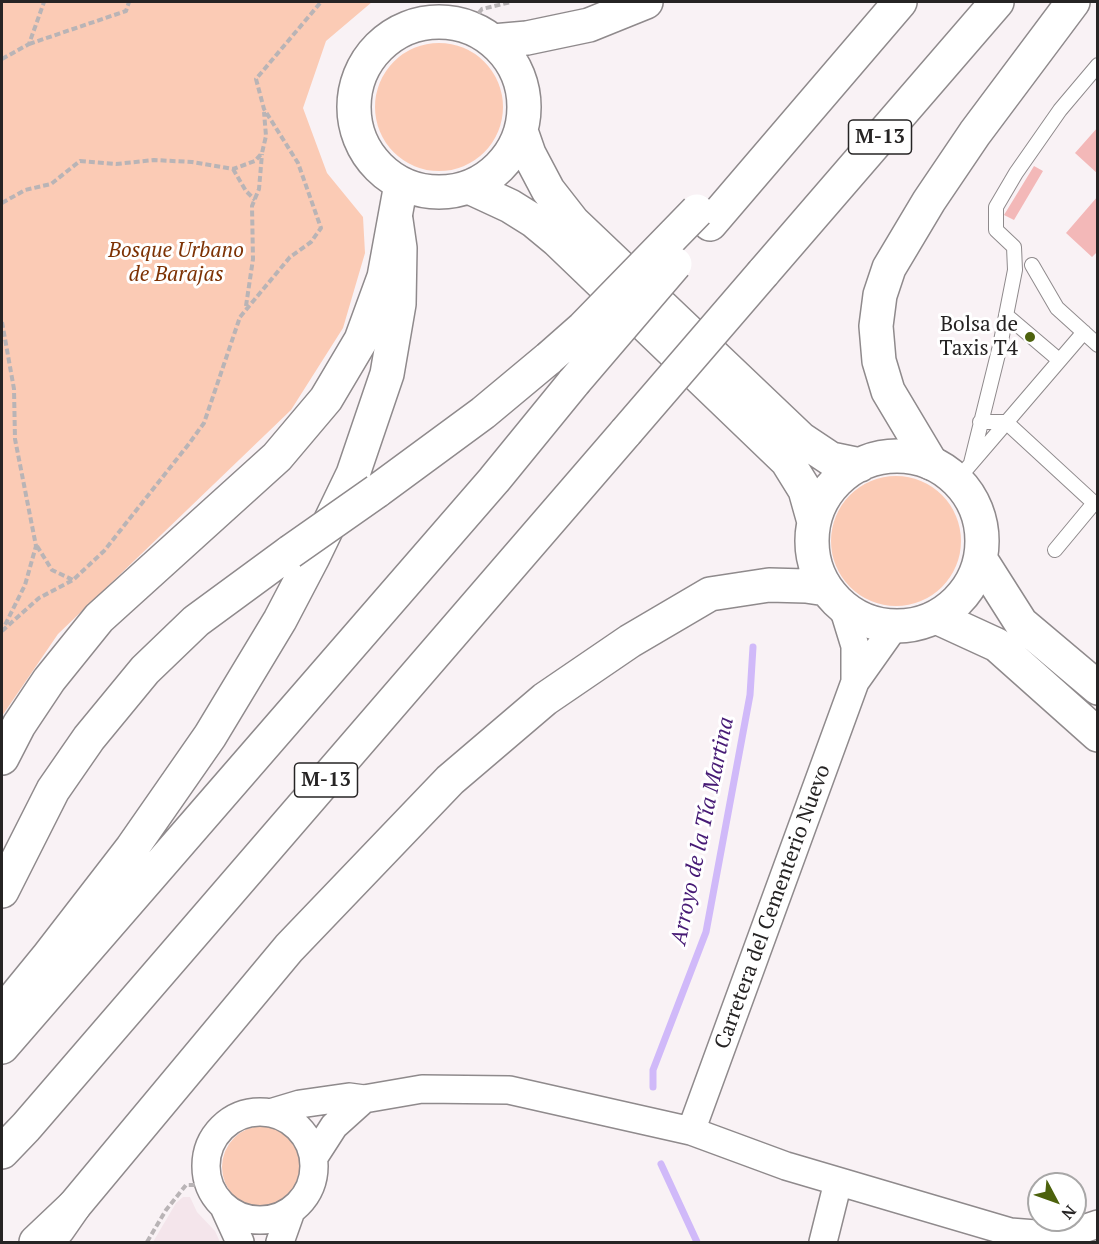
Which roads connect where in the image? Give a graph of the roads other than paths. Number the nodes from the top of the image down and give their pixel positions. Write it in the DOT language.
graph roads {
  1 [pos="646,2"];
  2 [pos="900,2"];
  3 [pos="997,2"];
  4 [pos="1073,2"];
  5 [pos="480,34"];
  6 [pos="1098,65"];
  7 [pos="521,131"];
  8 [pos="401,184"];
  9 [pos="469,187"];
  10 [pos="703,217"];
  11 [pos="396,220"];
  12 [pos="1032,265"];
  13 [pos="1006,315"];
  14 [pos="1084,332"];
  15 [pos="1098,345"];
  16 [pos="1059,360"];
  17 [pos="980,422"];
  18 [pos="1006,422"];
  19 [pos="860,465"];
  20 [pos="953,469"];
  21 [pos="814,522"];
  22 [pos="1054,550"];
  23 [pos="981,560"];
  24 [pos="835,598"];
  25 [pos="936,617"];
  26 [pos="894,627"];
  27 [pos="855,682"];
  28 [pos="1098,688"];
  29 [pos="1098,735"];
  30 [pos="2,758"];
  31 [pos="2,891"];
  32 [pos="2,1014"];
  33 [pos="2,1047"];
  34 [pos="364,1099"];
  35 [pos="270,1113"];
  36 [pos="26,1127"];
  37 [pos="691,1131"];
  38 [pos="2,1152"];
  39 [pos="314,1157"];
  40 [pos="2,1167"];
  41 [pos="838,1182"];
  42 [pos="74,1206"];
  43 [pos="224,1207"];
  44 [pos="291,1211"];
  45 [pos="1098,1224"];
  46 [pos="36,1242"];
  47 [pos="48,1242"];
  48 [pos="240,1242"];
  49 [pos="280,1242"];
  50 [pos="823,1242"];
  1 -- 5 [label="main road"];
  2 -- 10 [label="main road"];
  3 -- 36 [label="main road, M-13, bridge"];
  4 -- 20 [label="main road"];
  5 -- 7 [label="main road"];
  5 -- 8 [label="main road"];
  6 -- 13 [label="lane"];
  7 -- 9 [label="main road"];
  7 -- 19 [label="main road"];
  8 -- 9 [label="main road"];
  8 -- 11 [label="main road"];
  9 -- 21 [label="main road"];
  10 -- 31 [label="main road, bridge"];
  10 -- 33 [label="main road, bridge"];
  11 -- 30 [label="main road"];
  11 -- 32 [label="main road"];
  12 -- 14 [label="lane"];
  13 -- 16 [label="lane"];
  13 -- 17 [label="lane"];
  14 -- 15 [label="lane"];
  14 -- 16 [label="lane"];
  16 -- 18 [label="lane"];
  17 -- 18 [label="lane"];
  17 -- 20 [label="lane"];
  18 -- 20 [label="lane"];
  18 -- 22 [label="lane"];
  19 -- 20 [label="main road"];
  19 -- 21 [label="main road"];
  20 -- 23 [label="main road"];
  21 -- 24 [label="main road"];
  23 -- 25 [label="main road"];
  23 -- 28 [label="main road"];
  24 -- 26 [label="main road"];
  24 -- 27 [label="street, Carretera del Cementerio Nuevo"];
  24 -- 42 [label="main road"];
  25 -- 26 [label="main road"];
  25 -- 29 [label="main road"];
  26 -- 27 [label="street, Carretera del Cementerio Nuevo"];
  27 -- 37 [label="street, Carretera del Cementerio Nuevo"];
  34 -- 35 [label="street"];
  34 -- 37 [label="street"];
  34 -- 39 [label="street"];
  35 -- 39 [label="street"];
  35 -- 43 [label="street"];
  36 -- 38 [label="main road, M-13"];
  36 -- 40 [label="main road"];
  37 -- 41 [label="street"];
  39 -- 44 [label="street"];
  41 -- 45 [label="street"];
  41 -- 50 [label="street"];
  42 -- 46 [label="main road"];
  42 -- 47 [label="main road"];
  43 -- 44 [label="street"];
  43 -- 48 [label="street"];
  44 -- 49 [label="street"];
}
